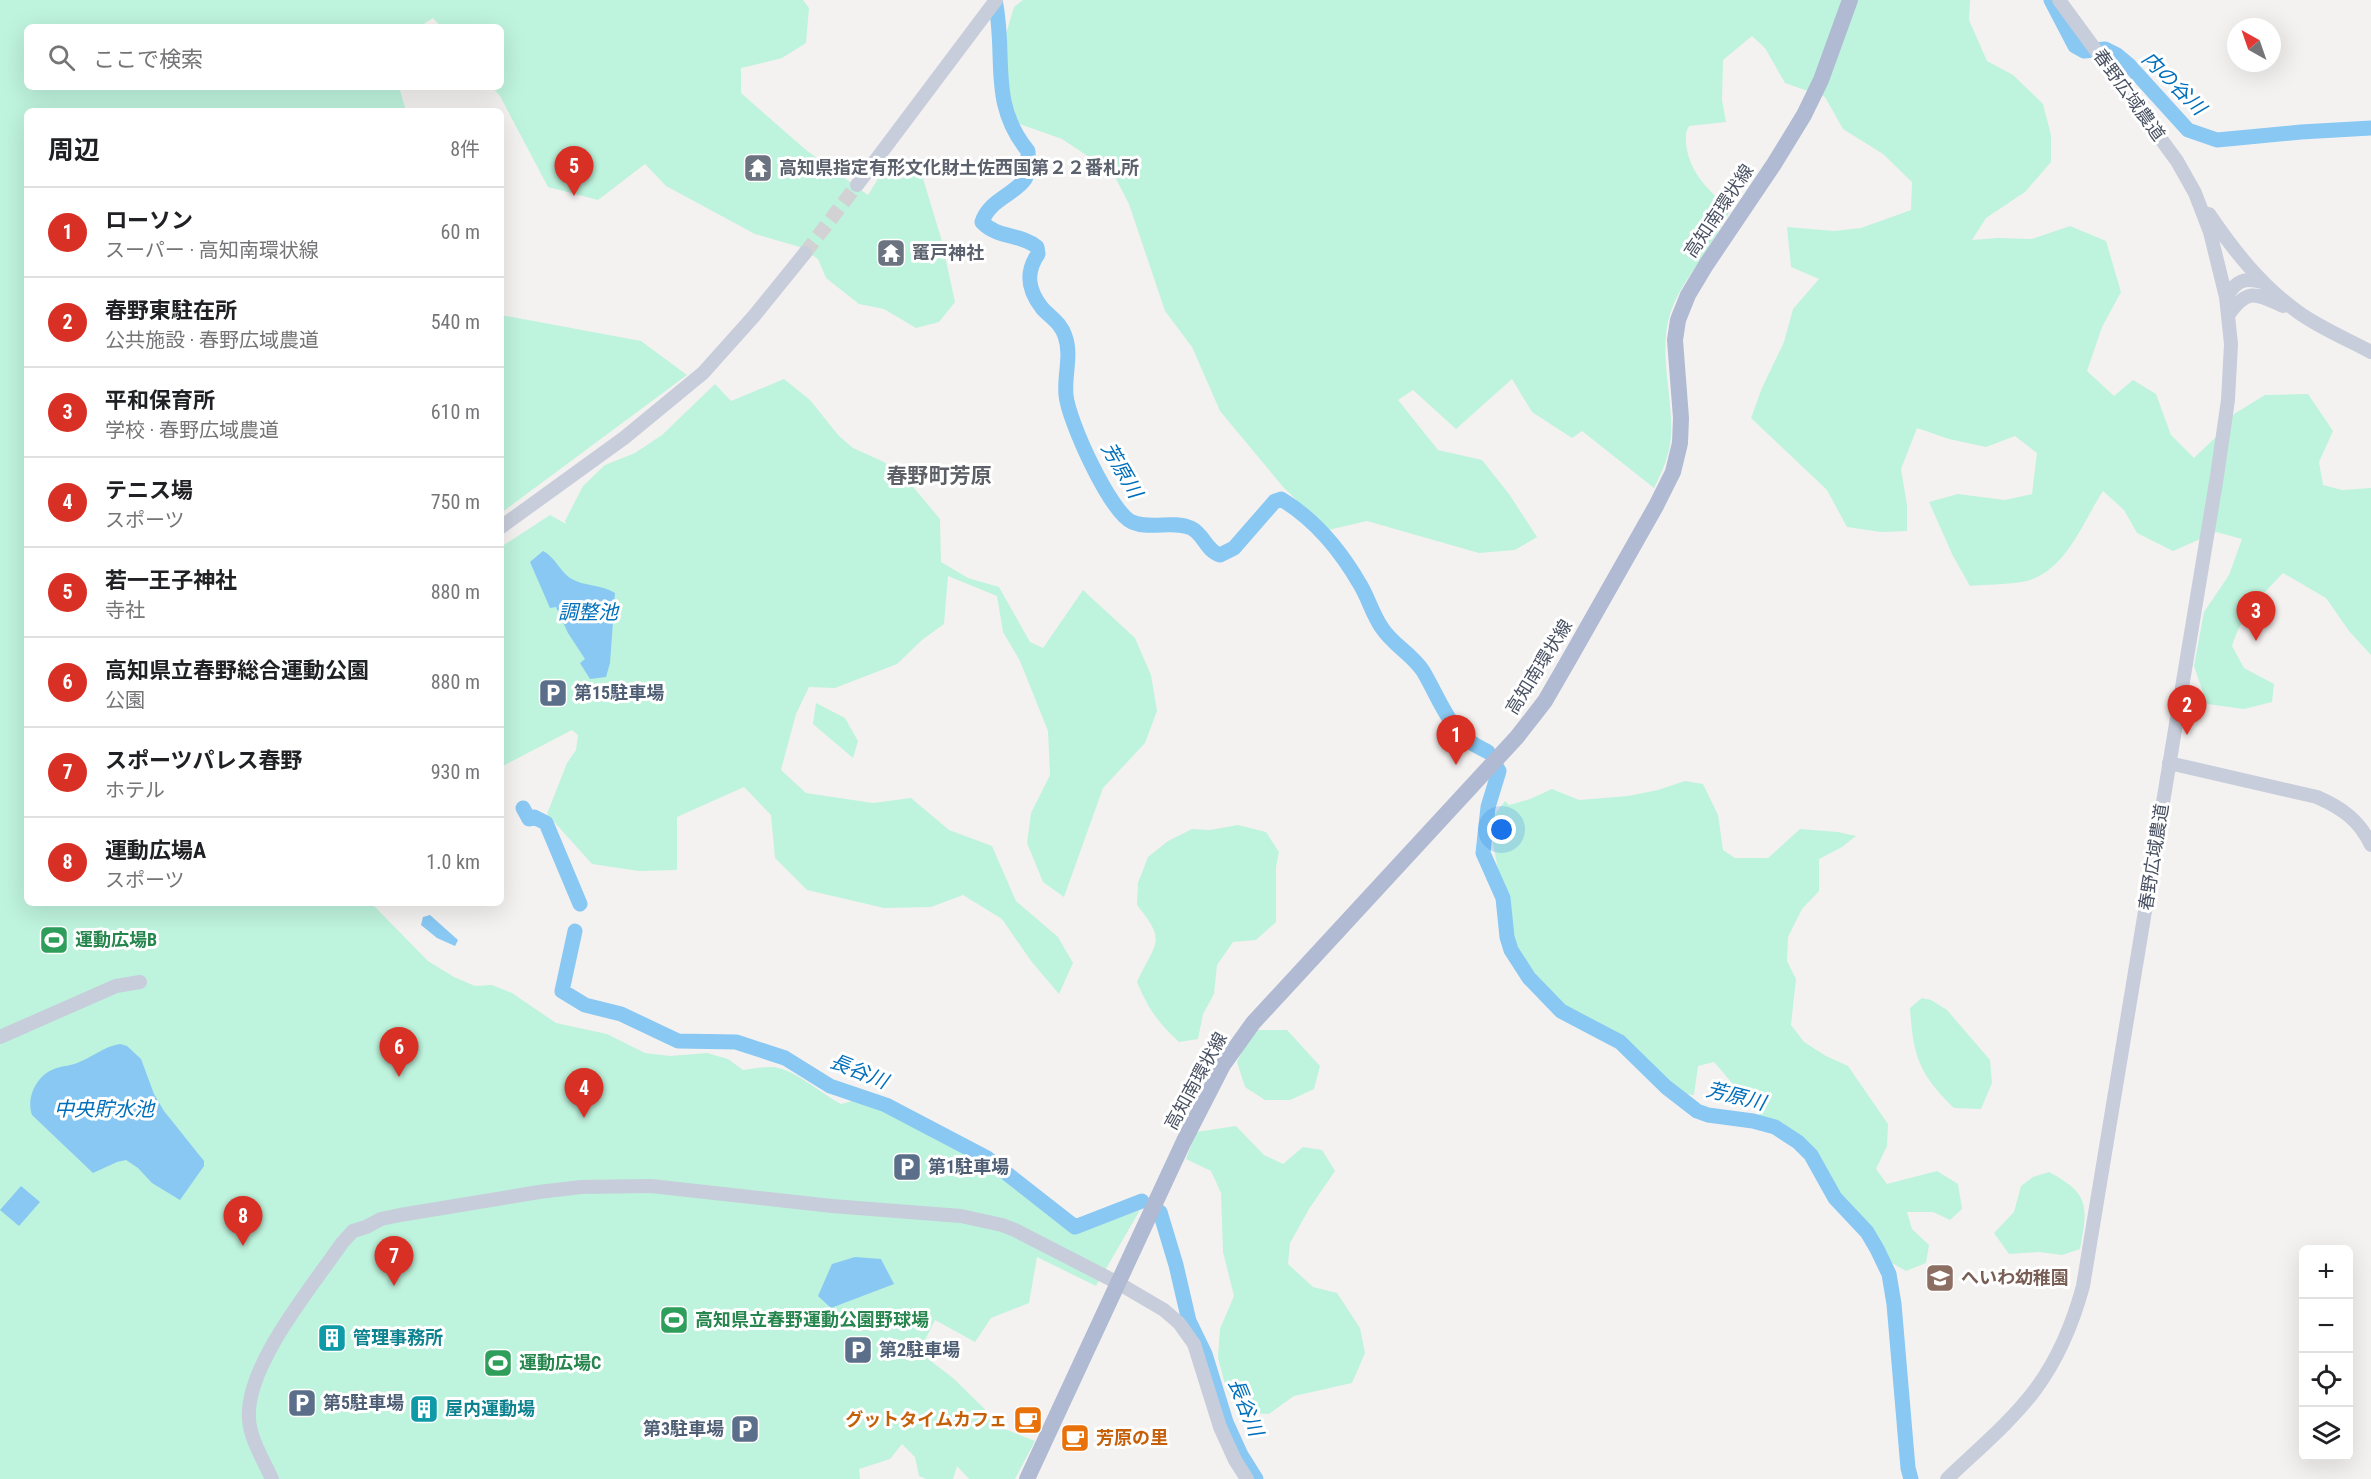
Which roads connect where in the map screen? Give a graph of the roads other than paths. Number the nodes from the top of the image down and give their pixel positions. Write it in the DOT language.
graph roads {
  1 [pos="996,0"];
  2 [pos="1850,0"];
  3 [pos="2060,0"];
  4 [pos="857,185"];
  5 [pos="2195,193"];
  6 [pos="805,253"];
  7 [pos="2262,282"];
  8 [pos="2226,297"];
  9 [pos="2299,313"];
  10 [pos="2229,314"];
  11 [pos="2371,352"];
  12 [pos="504,525"];
  13 [pos="2169,763"];
  14 [pos="2371,845"];
  15 [pos="140,982"];
  16 [pos="0,1037"];
  17 [pos="1118,1283"];
  18 [pos="272,1479"];
  19 [pos="1027,1479"];
  20 [pos="1246,1479"];
  21 [pos="1947,1479"];
  1 -- 4 [label="street"];
  2 -- 17 [label="main road, 高知南環状線"];
  3 -- 5 [label="street, 春野広域農道"];
  5 -- 7 [label="street, 春野広域農道"];
  5 -- 8 [label="street, 春野広域農道"];
  6 -- 12 [label="street"];
  7 -- 8 [label="street"];
  7 -- 9 [label="street, 春野広域農道"];
  8 -- 10 [label="street, 春野広域農道"];
  9 -- 10 [label="street"];
  9 -- 11 [label="street, 春野広域農道"];
  10 -- 13 [label="street, 春野広域農道"];
  13 -- 14 [label="street"];
  13 -- 21 [label="street, 春野広域農道"];
  15 -- 16 [label="street"];
  17 -- 18 [label="street"];
  17 -- 19 [label="main road, 高知南環状線"];
  17 -- 20 [label="street"];
}
